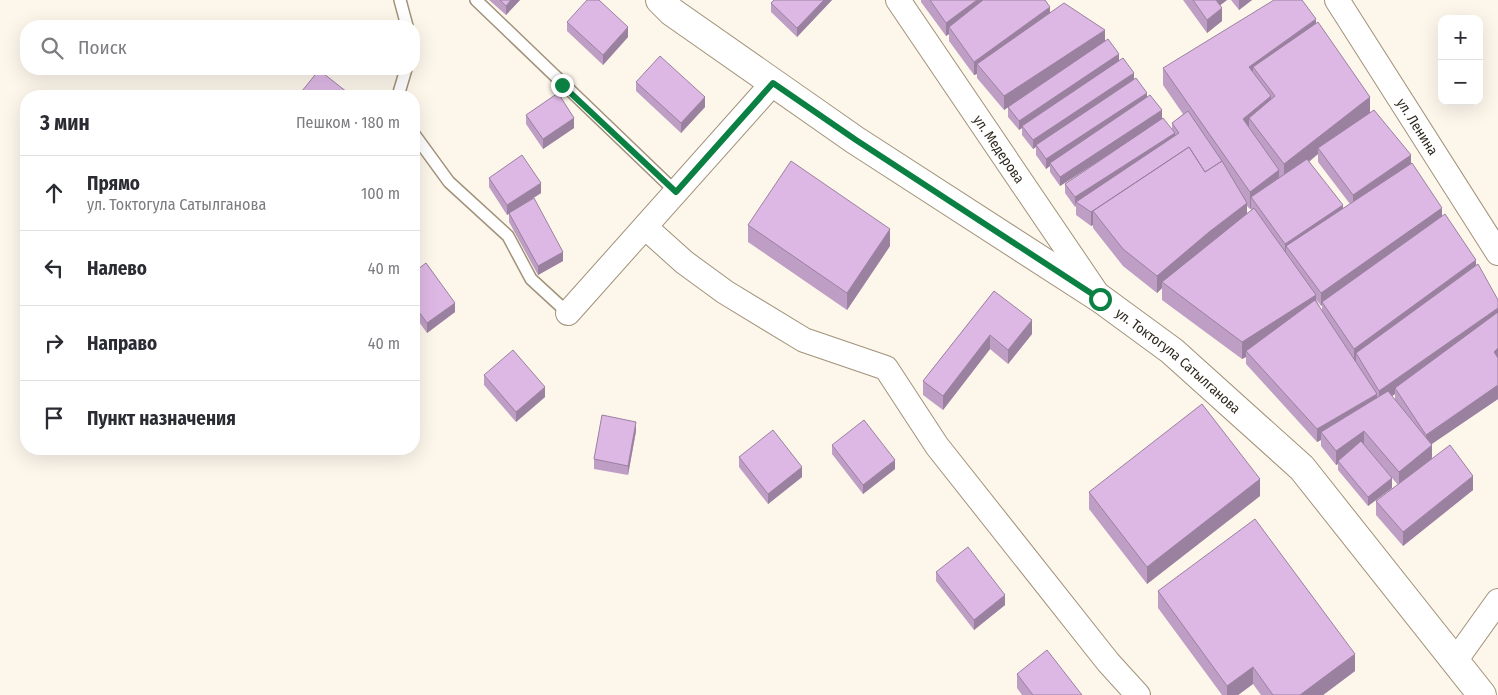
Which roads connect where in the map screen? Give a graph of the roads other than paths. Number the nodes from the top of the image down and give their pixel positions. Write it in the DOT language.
graph roads {
  1 [pos="400,0"];
  2 [pos="476,0"];
  3 [pos="660,0"];
  4 [pos="898,0"];
  5 [pos="1337,0"];
  6 [pos="405,20"];
  7 [pos="404,75"];
  8 [pos="773,83"];
  9 [pos="400,90"];
  10 [pos="420,142"];
  11 [pos="676,192"];
  12 [pos="645,227"];
  13 [pos="1498,253"];
  14 [pos="1100,299"];
  15 [pos="568,313"];
  16 [pos="1498,601"];
  17 [pos="1455,661"];
  18 [pos="1138,695"];
  19 [pos="1482,695"];
  1 -- 6 [label="lane"];
  2 -- 11 [label="lane"];
  3 -- 8 [label="main road, ул. Токтогула Сатылганова"];
  4 -- 14 [label="street, ул. Медерова"];
  5 -- 13 [label="street, ул. Ленина"];
  7 -- 9 [label="lane"];
  8 -- 11 [label="street"];
  8 -- 14 [label="main road, ул. Токтогула Сатылганова"];
  10 -- 15 [label="lane"];
  11 -- 12 [label="street"];
  12 -- 15 [label="street"];
  12 -- 18 [label="street"];
  14 -- 17 [label="main road, ул. Токтогула Сатылганова"];
  16 -- 17 [label="street"];
  17 -- 19 [label="main road, ул. Токтогула Сатылганова"];
}
